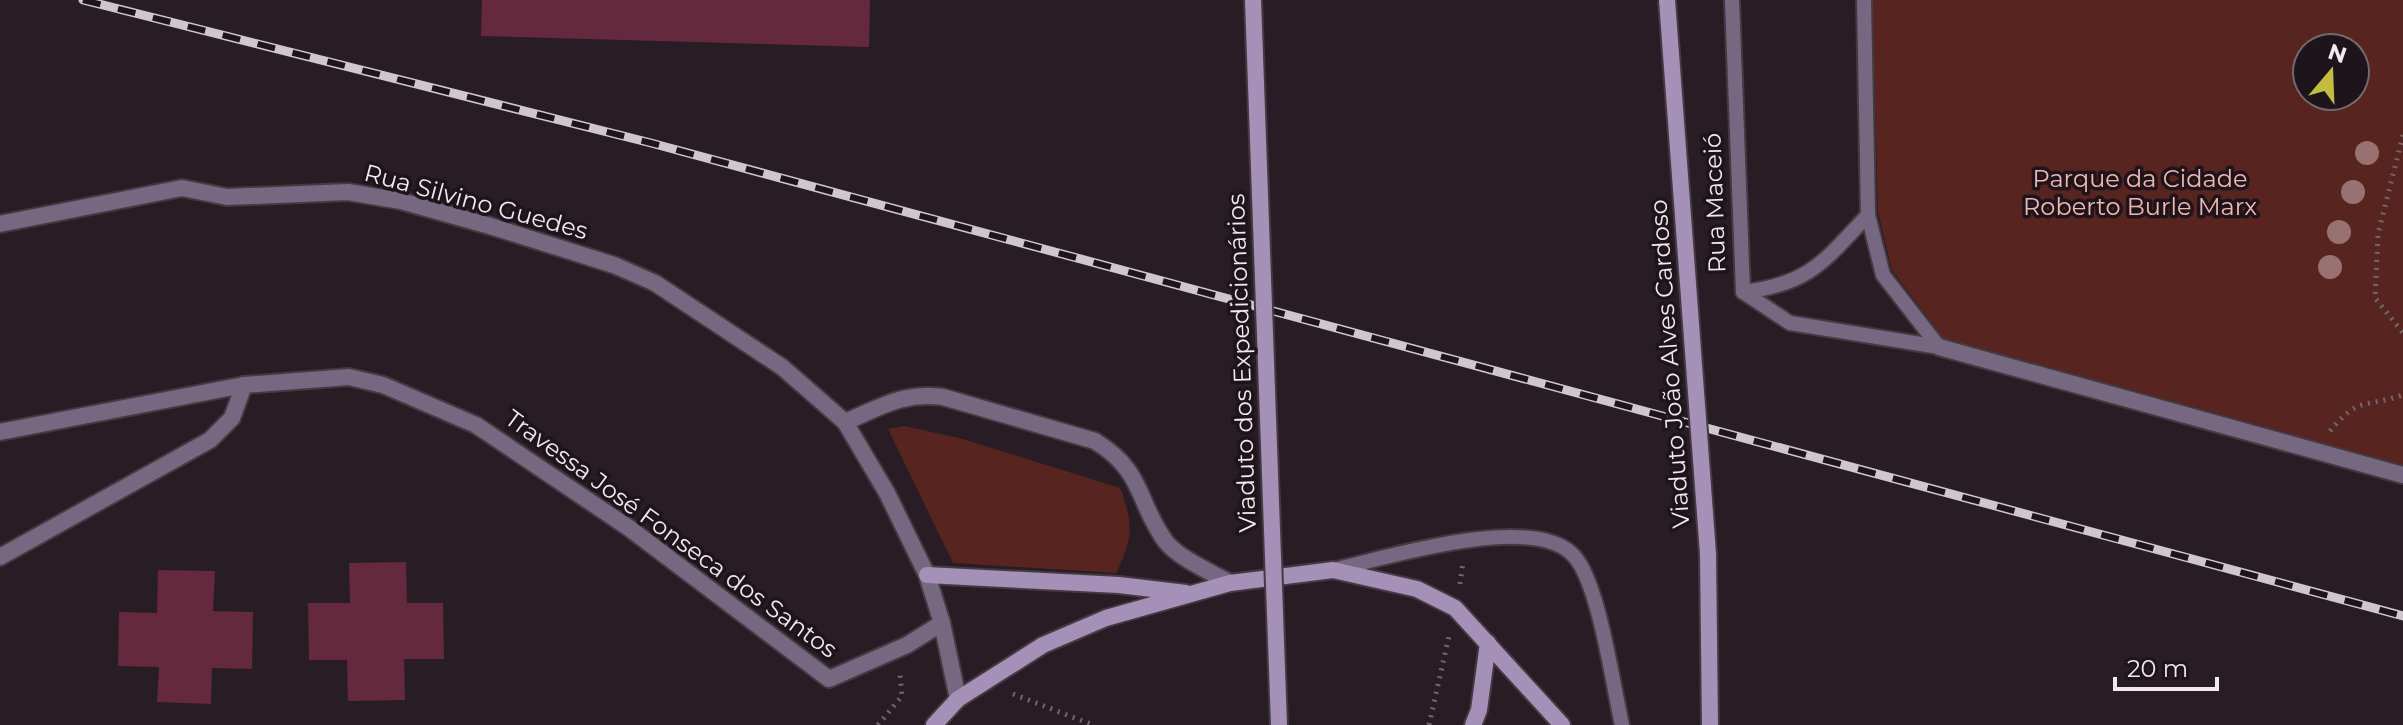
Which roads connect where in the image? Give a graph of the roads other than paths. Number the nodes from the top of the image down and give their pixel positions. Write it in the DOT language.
graph roads {
  1 [pos="1253,0"];
  2 [pos="1667,0"];
  3 [pos="1732,0"];
  4 [pos="1864,0"];
  5 [pos="1868,215"];
  6 [pos="0,224"];
  7 [pos="1743,292"];
  8 [pos="1939,347"];
  9 [pos="244,385"];
  10 [pos="845,422"];
  11 [pos="0,432"];
  12 [pos="2403,475"];
  13 [pos="0,557"];
  14 [pos="1333,570"];
  15 [pos="927,575"];
  16 [pos="1230,583"];
  17 [pos="1195,595"];
  18 [pos="942,623"];
  19 [pos="1488,643"];
  20 [pos="958,699"];
  21 [pos="934,725"];
  22 [pos="1279,725"];
  23 [pos="1473,725"];
  24 [pos="1562,725"];
  25 [pos="1622,725"];
  26 [pos="1710,725"];
  1 -- 22 [label="main road, Viaduto dos Expedicionários, bridge"];
  2 -- 26 [label="main road, Viaduto João Alves Cardoso, bridge"];
  3 -- 7 [label="lane, Rua Maceió"];
  4 -- 5 [label="lane"];
  5 -- 7 [label="lane"];
  5 -- 8 [label="lane"];
  6 -- 10 [label="street, Rua Silvino Guedes"];
  7 -- 8 [label="lane, Rua Maceió"];
  8 -- 12 [label="street, Rua Maceió"];
  9 -- 11 [label="street"];
  9 -- 13 [label="street"];
  9 -- 18 [label="street, Travessa José Fonseca dos Santos"];
  10 -- 15 [label="street, Rua Silvino Guedes"];
  10 -- 16 [label="street"];
  14 -- 16 [label="main road"];
  14 -- 19 [label="main road"];
  14 -- 25 [label="lane"];
  15 -- 17 [label="main road"];
  15 -- 18 [label="street, Rua Silvino Guedes"];
  16 -- 17 [label="main road"];
  17 -- 20 [label="main road"];
  18 -- 20 [label="street, Rua Silvino Guedes"];
  19 -- 23 [label="main road"];
  19 -- 24 [label="main road"];
  20 -- 21 [label="main road"];
}
